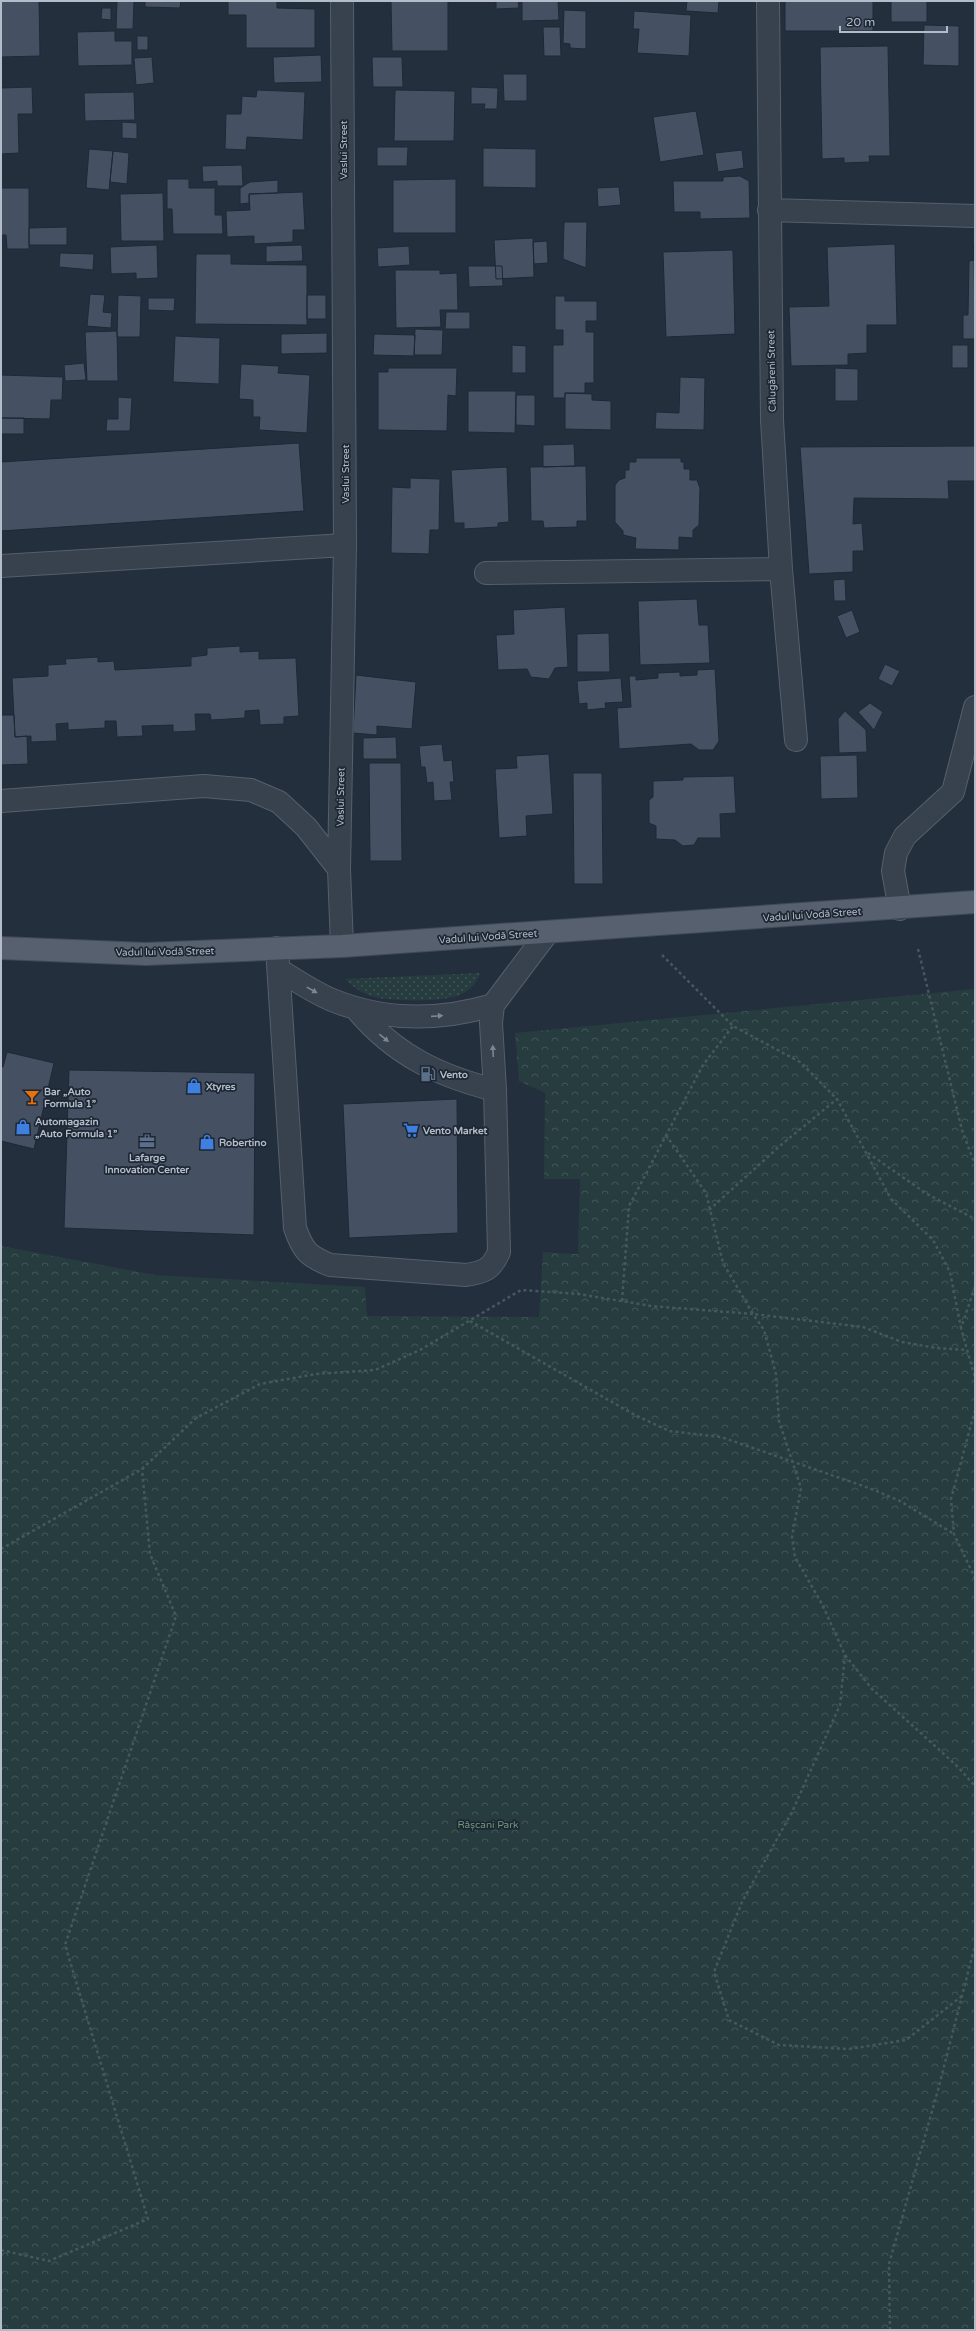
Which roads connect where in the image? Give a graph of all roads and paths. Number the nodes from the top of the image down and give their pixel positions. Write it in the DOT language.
graph roads {
  1 [pos="342,1"];
  2 [pos="768,1"];
  3 [pos="769,210"];
  4 [pos="975,216"];
  5 [pos="345,546"];
  6 [pos="1,566"];
  7 [pos="781,569"];
  8 [pos="486,573"];
  9 [pos="975,706"];
  10 [pos="796,740"];
  11 [pos="1,801"];
  12 [pos="339,869"];
  13 [pos="975,902"];
  14 [pos="900,909"];
  15 [pos="633,926"];
  16 [pos="548,932"];
  17 [pos="342,946"];
  18 [pos="1,948"];
  19 [pos="277,948"];
  20 [pos="918,949"];
  21 [pos="278,970"];
  22 [pos="493,1004"];
  23 [pos="357,1010"];
  24 [pos="733,1026"];
  25 [pos="495,1090"];
  26 [pos="838,1099"];
  27 [pos="666,1135"];
  28 [pos="867,1152"];
  29 [pos="975,1165"];
  30 [pos="710,1210"];
  31 [pos="975,1219"];
  32 [pos="975,1288"];
  33 [pos="622,1301"];
  34 [pos="754,1314"];
  35 [pos="470,1321"];
  36 [pos="961,1328"];
  37 [pos="967,1350"];
  38 [pos="975,1378"];
  39 [pos="975,1410"];
  40 [pos="792,1462"];
  41 [pos="142,1469"];
  42 [pos="954,1534"];
  43 [pos="1,1549"];
  44 [pos="975,1578"];
  45 [pos="845,1655"];
  46 [pos="975,1786"];
  47 [pos="975,1945"];
  48 [pos="962,1996"];
  49 [pos="1,2250"];
  50 [pos="890,2330"];
  1 -- 5 [label="street, Vaslui Street"];
  2 -- 3 [label="street, Călugăreni Street"];
  3 -- 4 [label="street"];
  3 -- 7 [label="street, Călugăreni Street"];
  5 -- 6 [label="street"];
  5 -- 12 [label="street, Vaslui Street"];
  7 -- 8 [label="street"];
  7 -- 10 [label="street, Călugăreni Street"];
  9 -- 14 [label="street"];
  11 -- 12 [label="street"];
  12 -- 17 [label="street, Vaslui Street"];
  13 -- 14 [label="main road, Vadul lui Vodă Street"];
  14 -- 15 [label="main road, Vadul lui Vodă Street"];
  15 -- 16 [label="main road, Vadul lui Vodă Street"];
  15 -- 24 [label="path"];
  16 -- 17 [label="main road, Vadul lui Vodă Street"];
  16 -- 22 [label="street"];
  17 -- 19 [label="main road, Vadul lui Vodă Street"];
  18 -- 19 [label="main road, Vadul lui Vodă Street"];
  19 -- 21 [label="street"];
  20 -- 29 [label="path"];
  21 -- 23 [label="street, one-way"];
  21 -- 25 [label="street"];
  23 -- 22 [label="street, one-way"];
  25 -- 22 [label="street, one-way"];
  23 -- 25 [label="street, one-way"];
  24 -- 26 [label="path"];
  24 -- 27 [label="path"];
  26 -- 28 [label="path"];
  26 -- 30 [label="path"];
  27 -- 30 [label="path"];
  27 -- 33 [label="path"];
  28 -- 31 [label="path"];
  28 -- 36 [label="path"];
  30 -- 34 [label="path"];
  32 -- 36 [label="path"];
  33 -- 34 [label="path"];
  33 -- 35 [label="path"];
  34 -- 37 [label="path"];
  34 -- 40 [label="path"];
  35 -- 40 [label="path"];
  35 -- 41 [label="path"];
  36 -- 37 [label="path"];
  37 -- 38 [label="path"];
  39 -- 42 [label="path"];
  40 -- 42 [label="path"];
  40 -- 45 [label="path"];
  41 -- 43 [label="path"];
  41 -- 49 [label="path"];
  42 -- 44 [label="path"];
  45 -- 46 [label="path"];
  45 -- 48 [label="path"];
  47 -- 48 [label="path"];
  48 -- 50 [label="path"];
}
